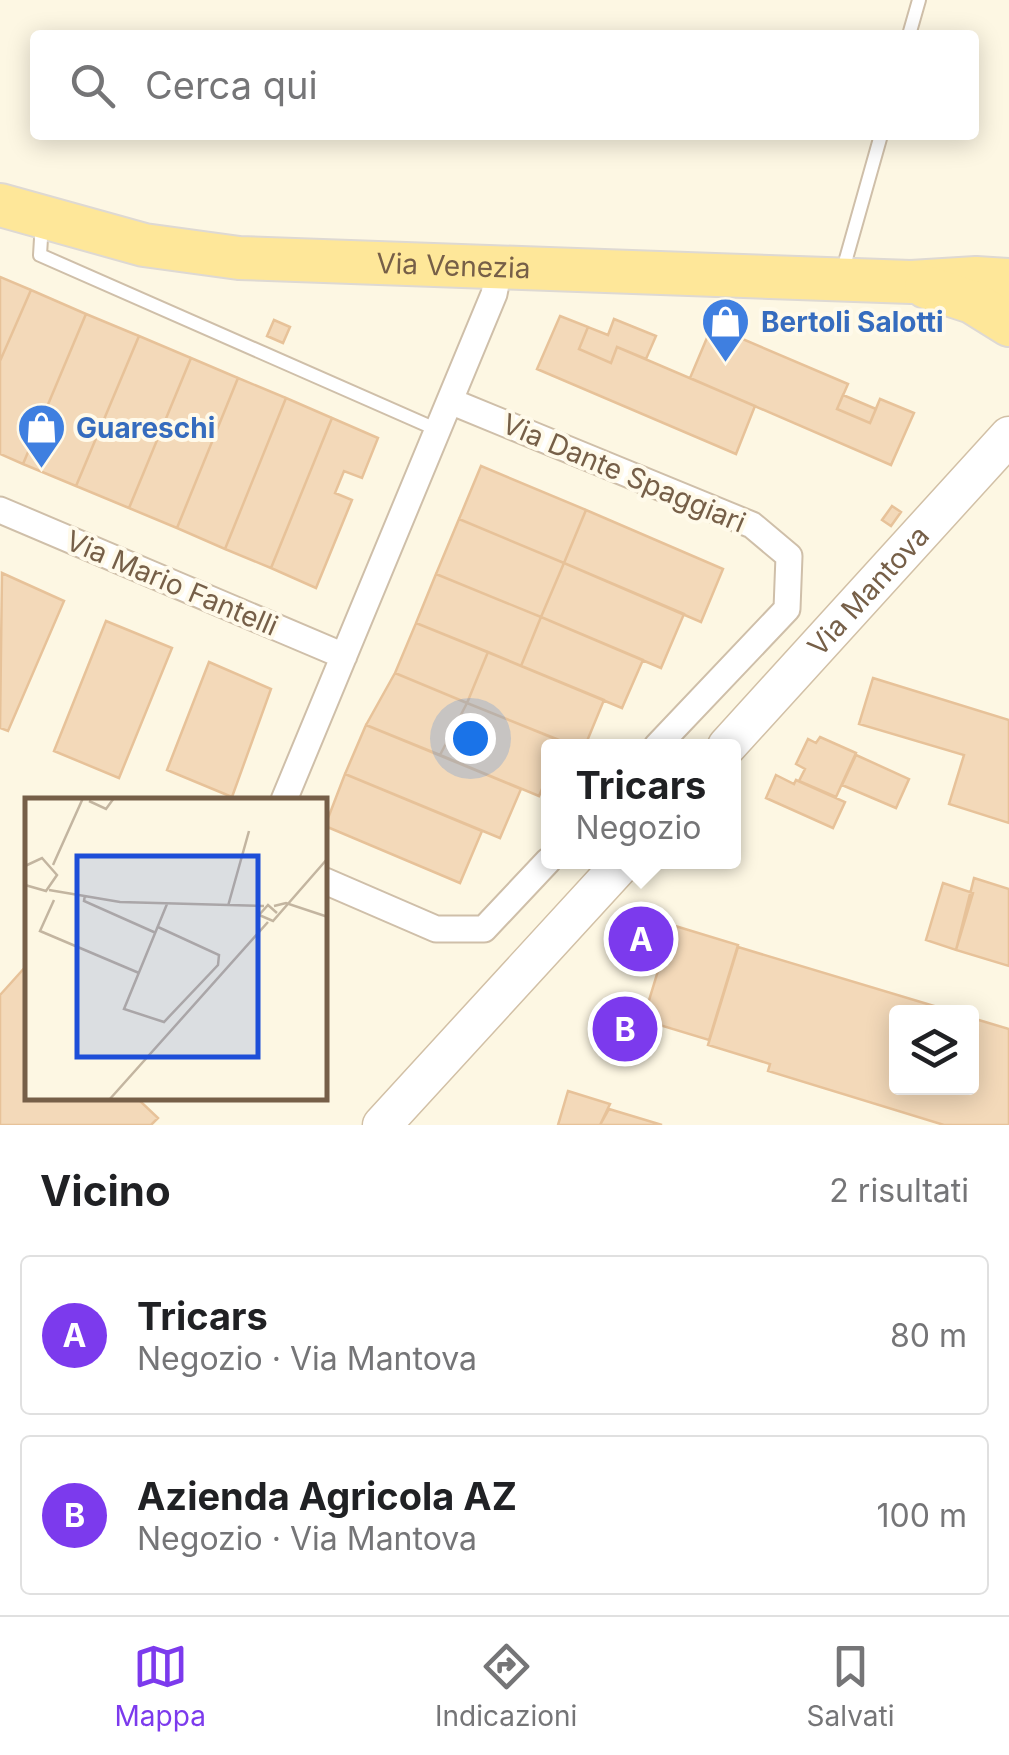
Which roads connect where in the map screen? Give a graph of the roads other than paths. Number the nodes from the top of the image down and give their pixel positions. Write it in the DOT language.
graph roads {
  1 [pos="919,0"];
  2 [pos="910,30"];
  3 [pos="880,140"];
  4 [pos="0,205"];
  5 [pos="42,218"];
  6 [pos="499,268"];
  7 [pos="840,280"];
  8 [pos="1009,280"];
  9 [pos="912,282"];
  10 [pos="1009,325"];
  11 [pos="450,401"];
  12 [pos="438,430"];
  13 [pos="1009,436"];
  14 [pos="0,510"];
  15 [pos="344,656"];
  16 [pos="664,739"];
  17 [pos="734,739"];
  18 [pos="285,798"];
  19 [pos="541,868"];
  20 [pos="617,869"];
  21 [pos="328,882"];
  22 [pos="382,1125"];
  1 -- 2 [label="lane"];
  3 -- 7 [label="lane"];
  4 -- 5 [label="main road, Via Venezia"];
  5 -- 6 [label="main road, Via Venezia"];
  5 -- 12 [label="lane"];
  6 -- 7 [label="main road, Via Venezia"];
  6 -- 11 [label="street"];
  7 -- 9 [label="main road, Via Venezia"];
  8 -- 9 [label="main road, Via Venezia"];
  9 -- 10 [label="main road, Via Venezia"];
  11 -- 12 [label="street"];
  11 -- 16 [label="street, Via Dante Spaggiari"];
  12 -- 15 [label="street"];
  13 -- 17 [label="main road, Via Mantova"];
  14 -- 15 [label="street, Via Mario Fantelli"];
  15 -- 18 [label="street"];
  19 -- 21 [label="street"];
  20 -- 22 [label="main road"];
}
